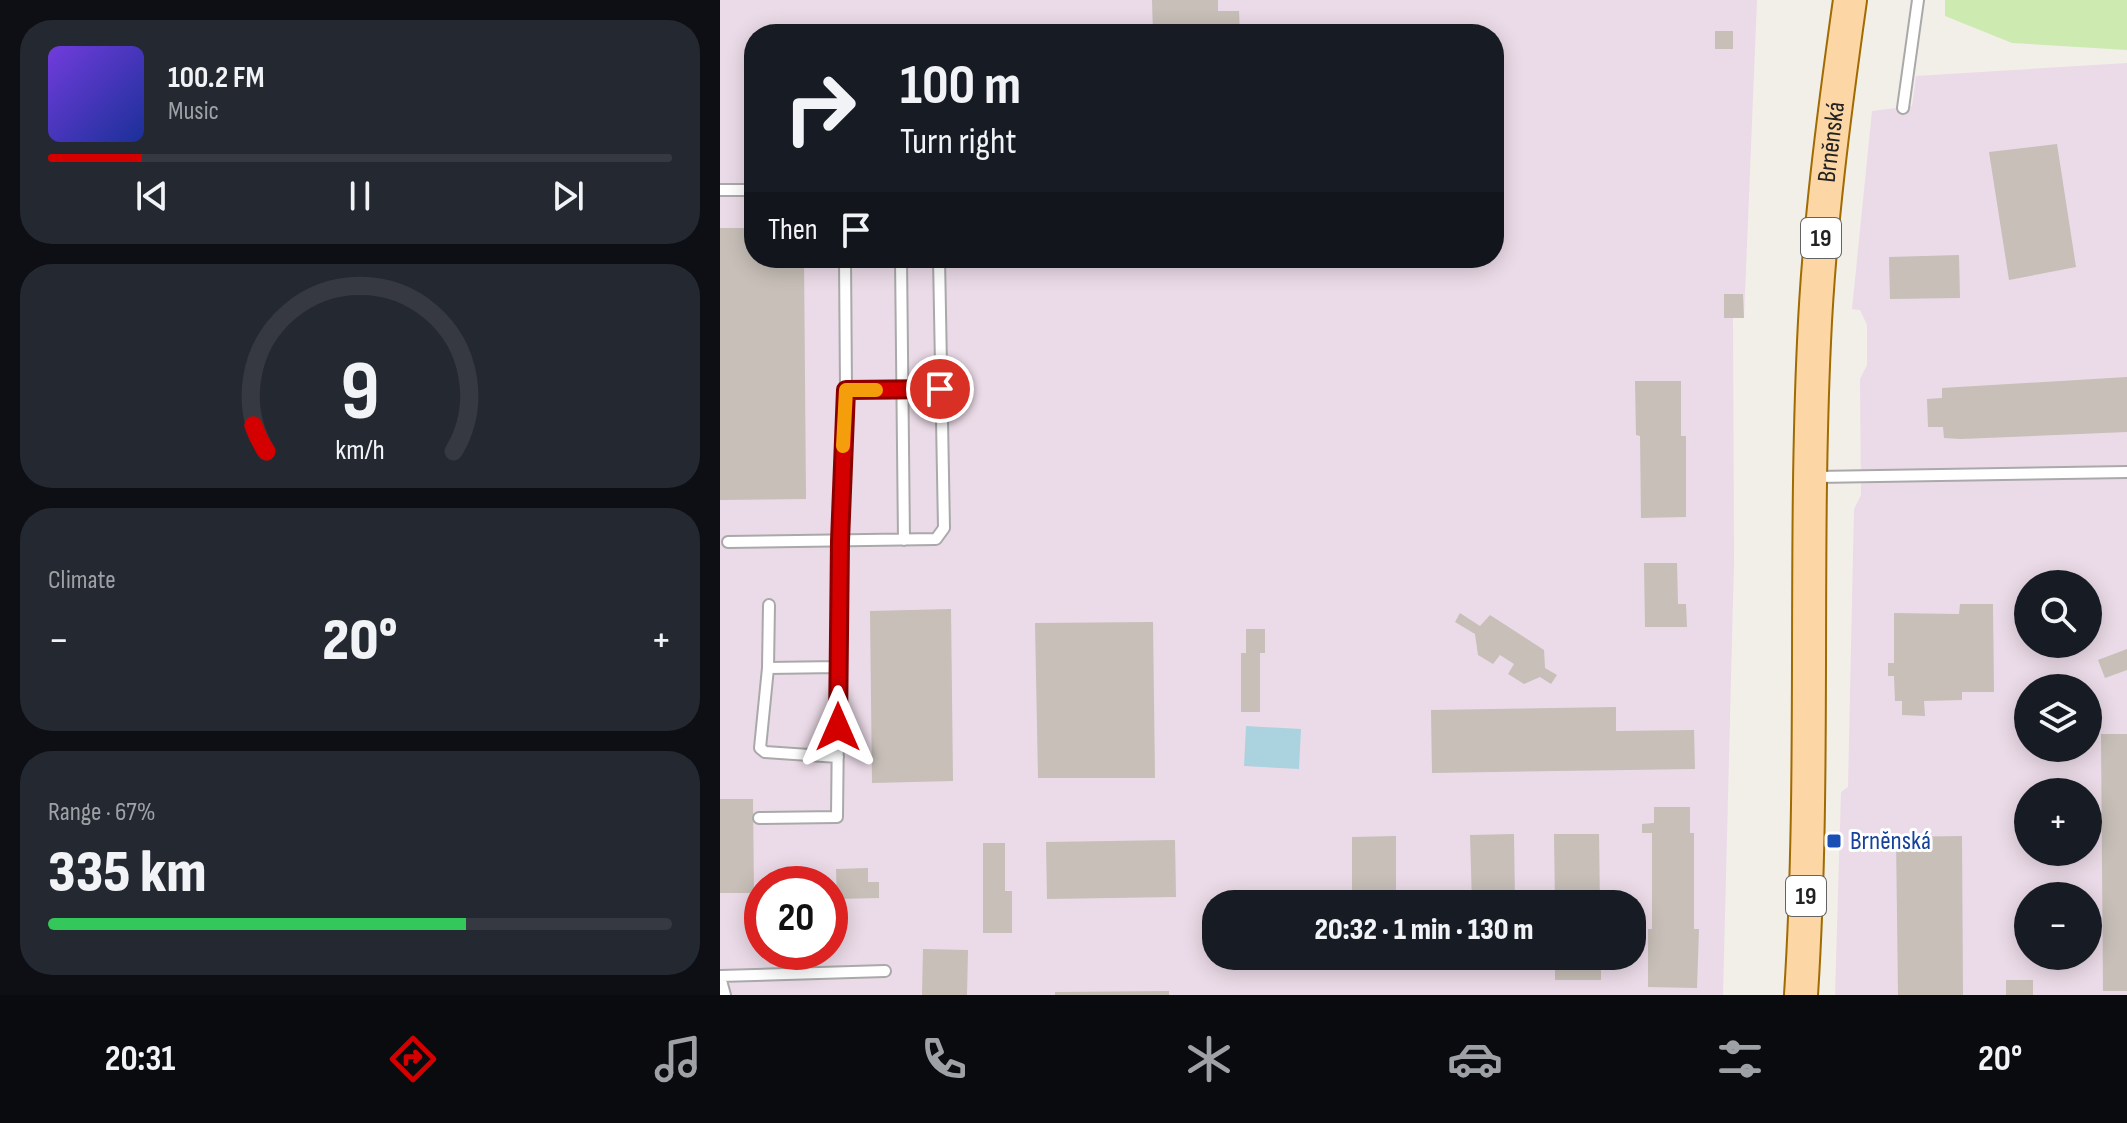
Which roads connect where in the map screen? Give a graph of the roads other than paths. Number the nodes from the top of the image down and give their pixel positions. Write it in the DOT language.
graph roads {
  1 [pos="1850,0"];
  2 [pos="1918,0"];
  3 [pos="1903,108"];
  4 [pos="720,190"];
  5 [pos="744,190"];
  6 [pos="845,268"];
  7 [pos="901,268"];
  8 [pos="939,268"];
  9 [pos="940,389"];
  10 [pos="846,390"];
  11 [pos="903,390"];
  12 [pos="2127,472"];
  13 [pos="1810,478"];
  14 [pos="904,540"];
  15 [pos="840,541"];
  16 [pos="728,542"];
  17 [pos="769,605"];
  18 [pos="838,667"];
  19 [pos="768,668"];
  20 [pos="838,757"];
  21 [pos="759,818"];
  22 [pos="885,971"];
  23 [pos="720,977"];
  24 [pos="725,995"];
  25 [pos="1801,995"];
  1 -- 13 [label="main road, Brněnská / 19"];
  2 -- 3 [label="lane"];
  4 -- 5 [label="lane"];
  6 -- 10 [label="lane"];
  7 -- 11 [label="lane"];
  8 -- 9 [label="lane"];
  9 -- 11 [label="lane"];
  9 -- 14 [label="lane"];
  10 -- 11 [label="lane"];
  10 -- 15 [label="lane"];
  11 -- 14 [label="lane"];
  12 -- 13 [label="lane"];
  13 -- 25 [label="main road, Brněnská / 19"];
  14 -- 15 [label="lane"];
  15 -- 16 [label="lane"];
  15 -- 18 [label="lane"];
  17 -- 19 [label="lane"];
  18 -- 19 [label="lane"];
  18 -- 20 [label="lane"];
  19 -- 20 [label="lane"];
  20 -- 21 [label="lane"];
  22 -- 23 [label="lane"];
  23 -- 24 [label="lane"];
}
